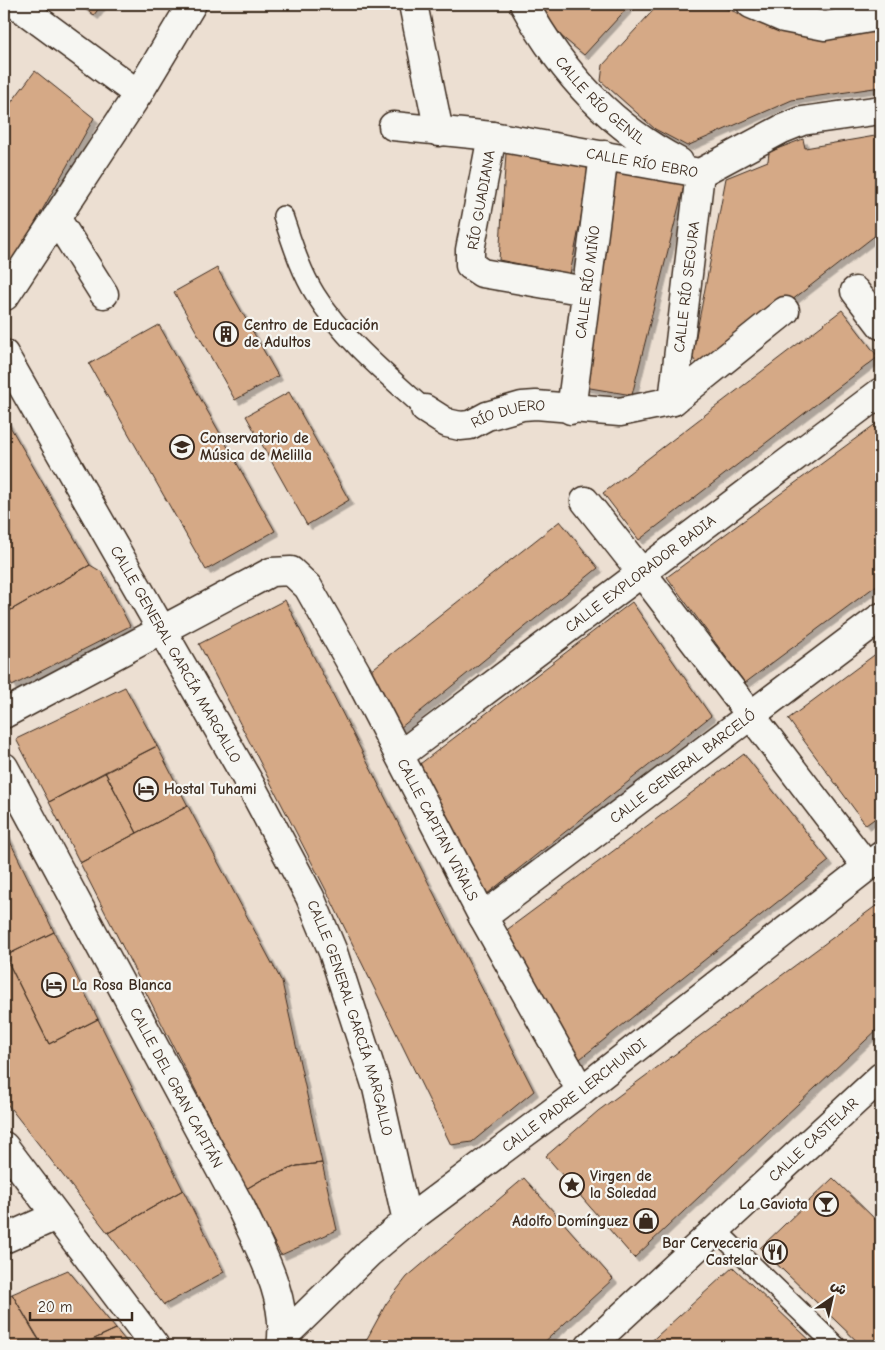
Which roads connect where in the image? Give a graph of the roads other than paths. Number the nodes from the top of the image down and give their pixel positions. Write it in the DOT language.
graph roads {
  1 [pos="16,4"];
  2 [pos="192,4"];
  3 [pos="413,4"];
  4 [pos="524,4"];
  5 [pos="751,4"];
  6 [pos="881,16"];
  7 [pos="138,94"];
  8 [pos="881,110"];
  9 [pos="393,126"];
  10 [pos="439,132"];
  11 [pos="492,136"];
  12 [pos="604,155"];
  13 [pos="700,174"];
  14 [pos="283,216"];
  15 [pos="56,218"];
  16 [pos="586,291"];
  17 [pos="856,291"];
  18 [pos="104,294"];
  19 [pos="4,296"];
  20 [pos="785,311"];
  21 [pos="881,325"];
  22 [pos="4,354"];
  23 [pos="881,392"];
  24 [pos="673,401"];
  25 [pos="426,409"];
  26 [pos="571,410"];
  27 [pos="585,502"];
  28 [pos="642,573"];
  29 [pos="881,617"];
  30 [pos="161,630"];
  31 [pos="4,714"];
  32 [pos="751,716"];
  33 [pos="400,755"];
  34 [pos="4,767"];
  35 [pos="874,862"];
  36 [pos="483,916"];
  37 [pos="881,1077"];
  38 [pos="581,1091"];
  39 [pos="4,1146"];
  40 [pos="56,1216"];
  41 [pos="407,1222"];
  42 [pos="716,1230"];
  43 [pos="4,1239"];
  44 [pos="282,1341"];
  45 [pos="154,1346"];
  46 [pos="590,1346"];
  47 [pos="836,1346"];
  1 -- 7 [label="street"];
  2 -- 7 [label="street"];
  3 -- 10 [label="street"];
  4 -- 13 [label="street, CALLE RÍO GENIL"];
  5 -- 6 [label="street"];
  7 -- 15 [label="street"];
  8 -- 13 [label="street, CALLE RÍO EBRO"];
  9 -- 10 [label="street, CALLE RÍO EBRO"];
  10 -- 11 [label="street, CALLE RÍO EBRO"];
  11 -- 12 [label="street, CALLE RÍO EBRO"];
  11 -- 16 [label="street, RÍO GUADIANA"];
  12 -- 13 [label="street, CALLE RÍO EBRO"];
  12 -- 16 [label="street, CALLE RÍO MIÑO"];
  13 -- 24 [label="street, CALLE RÍO SEGURA"];
  14 -- 25 [label="lane, RÍO DUERO"];
  15 -- 18 [label="street"];
  15 -- 19 [label="street"];
  16 -- 26 [label="street, CALLE RÍO MIÑO"];
  17 -- 21 [label="street"];
  20 -- 24 [label="street"];
  22 -- 30 [label="street, CALLE GENERAL GARCÍA MARGALLO"];
  23 -- 28 [label="street, CALLE EXPLORADOR BADIA"];
  24 -- 26 [label="street, RÍO DUERO"];
  25 -- 26 [label="street, RÍO DUERO"];
  27 -- 28 [label="street"];
  28 -- 32 [label="street"];
  28 -- 33 [label="street, CALLE EXPLORADOR BADIA"];
  29 -- 32 [label="street, CALLE GENERAL BARCELÓ"];
  30 -- 31 [label="street"];
  30 -- 33 [label="street, CALLE CAPITAN VIÑALS"];
  30 -- 41 [label="street, CALLE GENERAL GARCÍA MARGALLO"];
  32 -- 35 [label="street"];
  32 -- 36 [label="street, CALLE GENERAL BARCELÓ"];
  33 -- 36 [label="street, CALLE CAPITAN VIÑALS"];
  34 -- 44 [label="street, CALLE DEL GRAN CAPITÁN"];
  35 -- 38 [label="street, CALLE PADRE LERCHUNDI"];
  36 -- 38 [label="street, CALLE CAPITAN VIÑALS"];
  37 -- 42 [label="street, CALLE CASTELAR"];
  38 -- 41 [label="street, CALLE PADRE LERCHUNDI"];
  39 -- 40 [label="street"];
  40 -- 43 [label="street"];
  40 -- 45 [label="street"];
  41 -- 44 [label="street, CALLE PADRE LERCHUNDI"];
  42 -- 46 [label="street, CALLE CASTELAR"];
  42 -- 47 [label="lane"];
}
